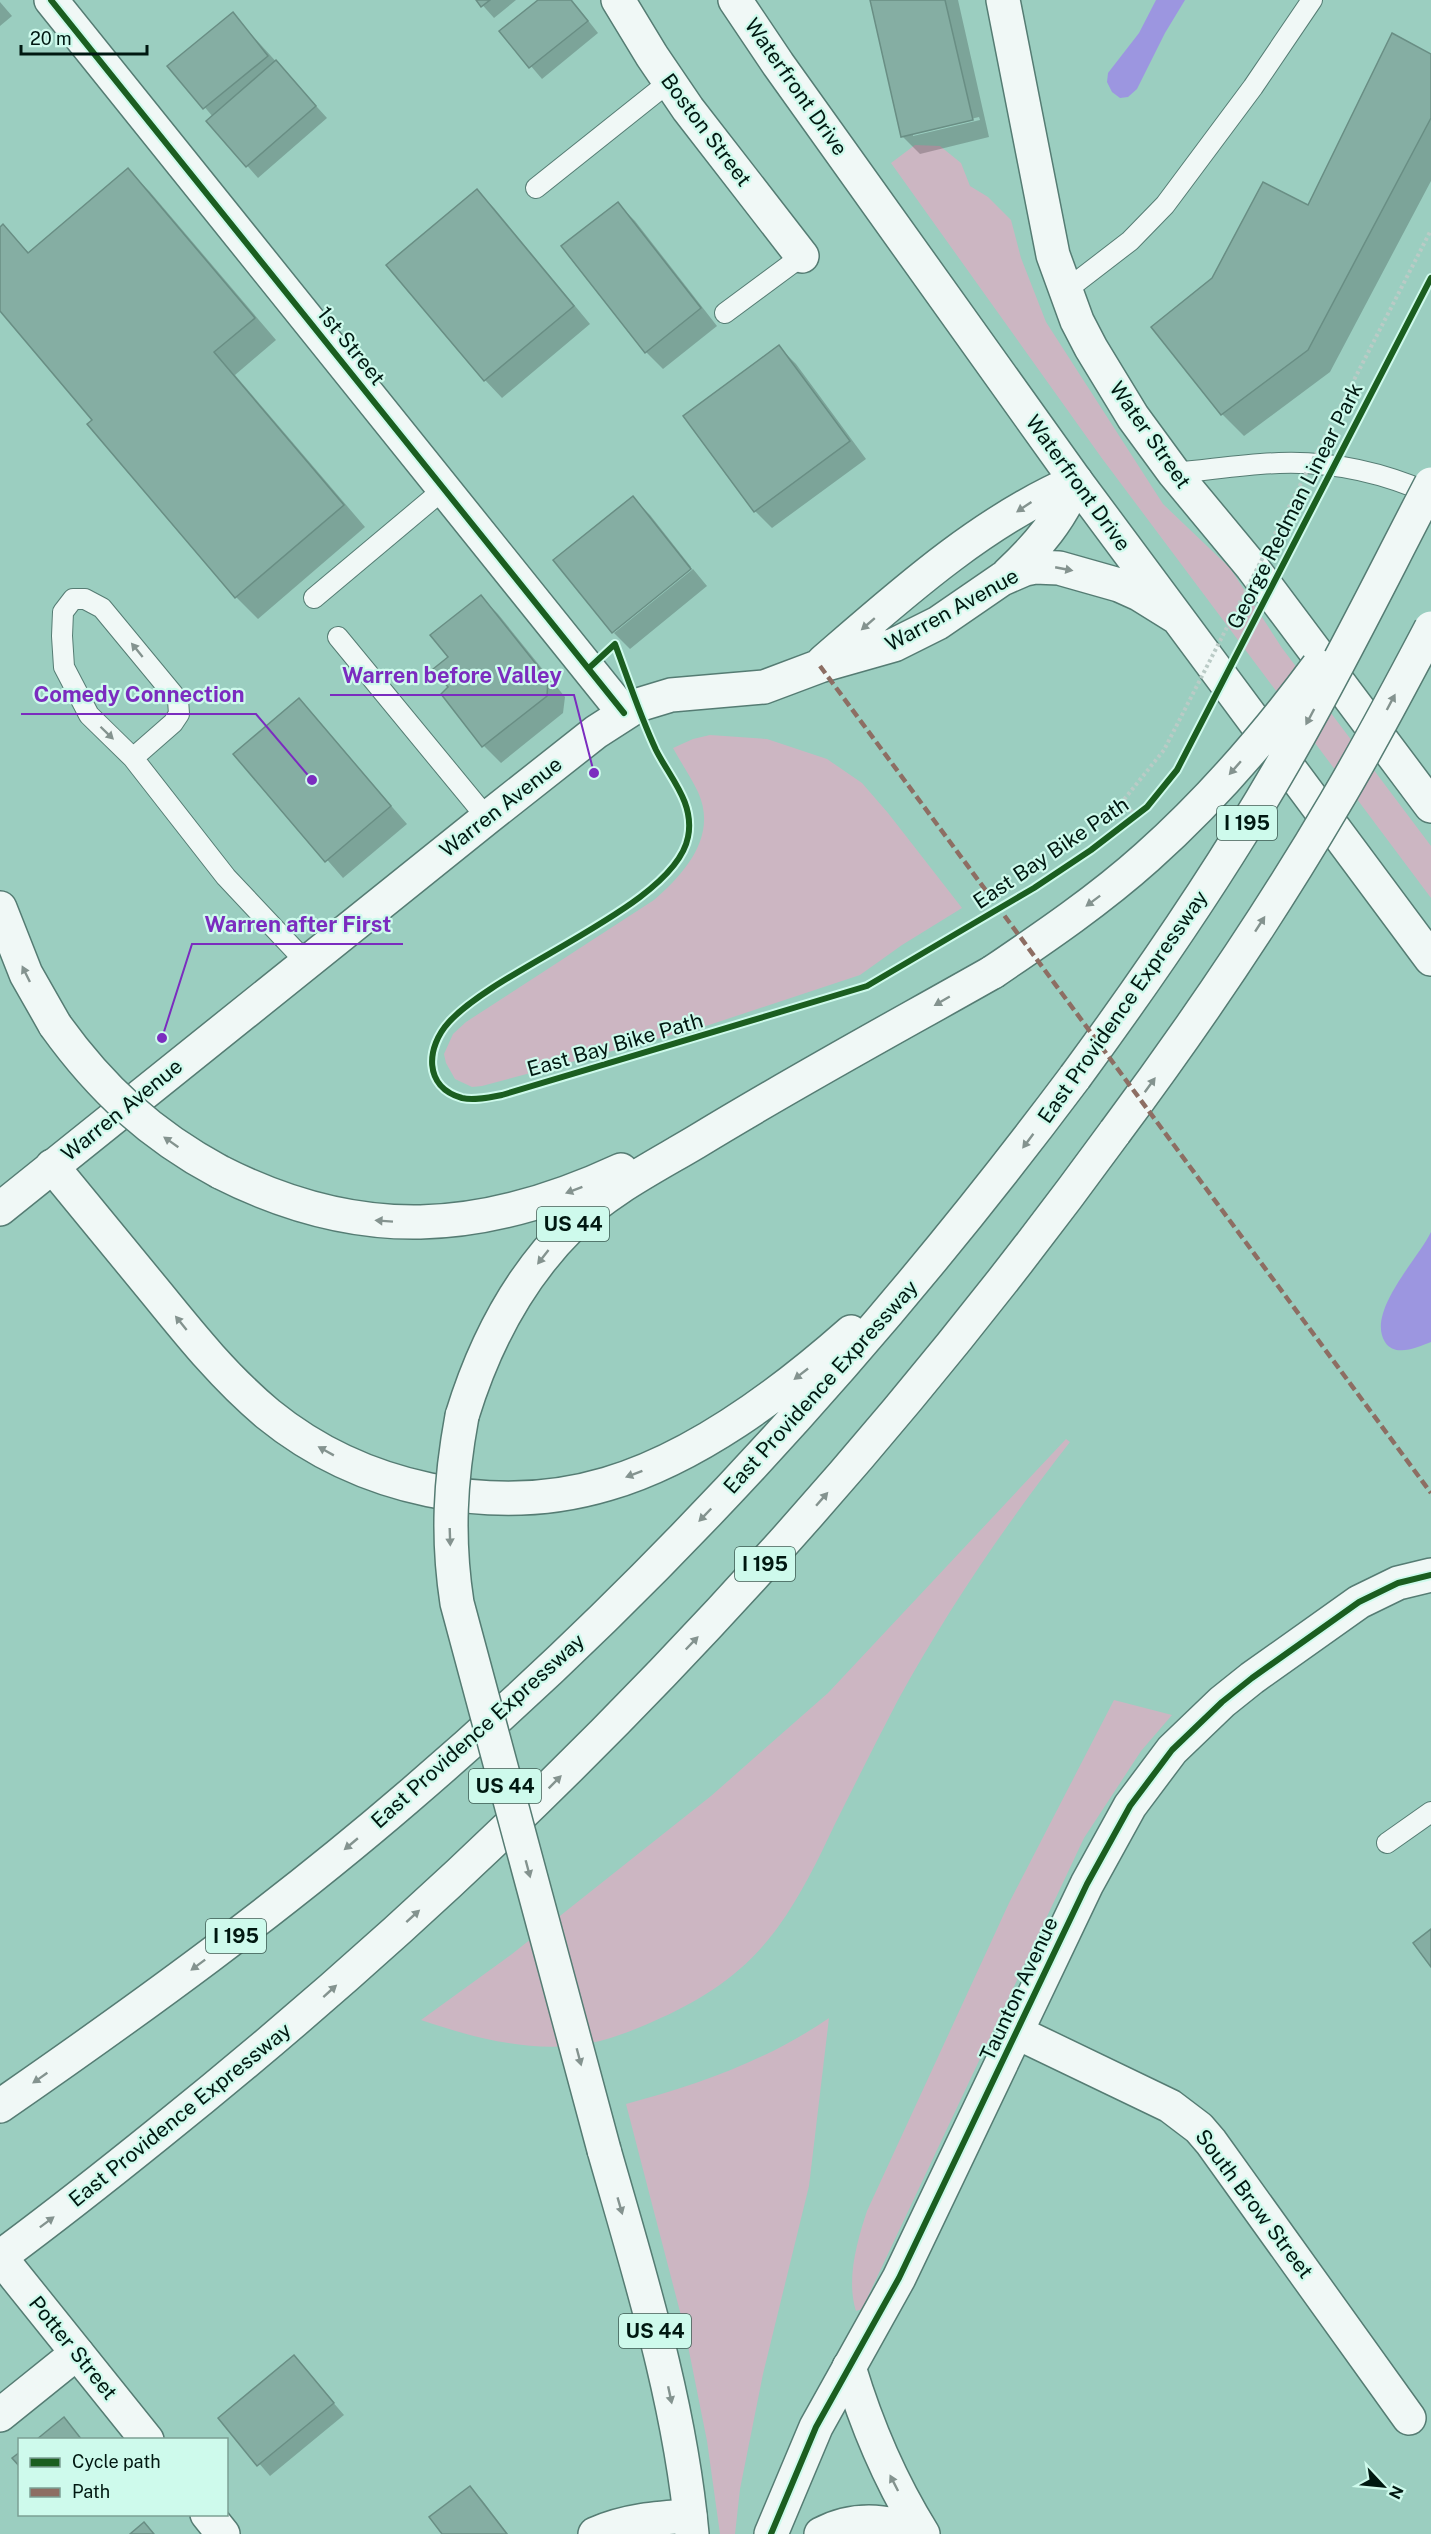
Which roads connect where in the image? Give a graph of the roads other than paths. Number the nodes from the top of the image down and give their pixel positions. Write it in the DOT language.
graph roads {
  1 [pos="51,0"];
  2 [pos="618,0"];
  3 [pos="735,0"];
  4 [pos="1003,0"];
  5 [pos="1312,0"];
  6 [pos="669,82"];
  7 [pos="536,188"];
  8 [pos="802,256"];
  9 [pos="1065,291"];
  10 [pos="725,313"];
  11 [pos="1174,473"];
  12 [pos="1076,481"];
  13 [pos="1431,484"];
  14 [pos="444,489"];
  15 [pos="1431,494"];
  16 [pos="1395,553"];
  17 [pos="1002,579"];
  18 [pos="314,598"];
  19 [pos="1176,617"];
  20 [pos="1431,628"];
  21 [pos="338,637"];
  22 [pos="820,666"];
  23 [pos="624,713"];
  24 [pos="133,758"];
  25 [pos="1431,806"];
  26 [pos="487,818"];
  27 [pos="0,908"];
  28 [pos="1431,959"];
  29 [pos="306,962"];
  30 [pos="760,1102"];
  31 [pos="52,1166"];
  32 [pos="0,1209"];
  33 [pos="966,1220"];
  34 [pos="1431,1575"];
  35 [pos="1431,1812"];
  36 [pos="1387,1843"];
  37 [pos="1016,2032"];
  38 [pos="0,2106"];
  39 [pos="0,2257"];
  40 [pos="77,2353"];
  41 [pos="849,2367"];
  42 [pos="0,2415"];
  43 [pos="1409,2418"];
  44 [pos="146,2438"];
  45 [pos="209,2516"];
  46 [pos="691,2525"];
  47 [pos="223,2534"];
  48 [pos="595,2534"];
  49 [pos="771,2534"];
  50 [pos="821,2534"];
  51 [pos="916,2534"];
  52 [pos="923,2534"];
  1 -- 14 [label="main road, 1st Street"];
  2 -- 6 [label="main road, Boston Street"];
  3 -- 12 [label="main road, Waterfront Drive"];
  4 -- 9 [label="main road, Water Street"];
  5 -- 9 [label="lane"];
  6 -- 7 [label="lane"];
  6 -- 8 [label="main road, Boston Street"];
  8 -- 10 [label="lane"];
  9 -- 11 [label="main road, Water Street"];
  11 -- 15 [label="lane"];
  11 -- 25 [label="main road, Water Street"];
  12 -- 17 [label="main road"];
  12 -- 19 [label="main road, Waterfront Drive"];
  12 -- 22 [label="main road, one-way"];
  13 -- 16 [label="main road, East Providence Expressway / I 195, bridge"];
  14 -- 18 [label="lane"];
  14 -- 23 [label="main road, 1st Street"];
  16 -- 30 [label="main road, US 44, one-way, bridge"];
  16 -- 33 [label="main road, East Providence Expressway / I 195, one-way, bridge"];
  17 -- 19 [label="main road, Warren Avenue, one-way"];
  17 -- 22 [label="main road, Warren Avenue"];
  19 -- 28 [label="main road, Waterfront Drive"];
  39 -- 20 [label="main road, East Providence Expressway / I 195, one-way, bridge"];
  21 -- 26 [label="lane"];
  22 -- 23 [label="main road, Warren Avenue"];
  23 -- 26 [label="main road, Warren Avenue"];
  24 -- 24 [label="lane, one-way"];
  24 -- 29 [label="lane"];
  26 -- 29 [label="main road, Warren Avenue"];
  30 -- 27 [label="main road, one-way, bridge"];
  29 -- 31 [label="main road, Warren Avenue"];
  30 -- 46 [label="main road, US 44, one-way, bridge"];
  31 -- 32 [label="main road, Warren Avenue"];
  33 -- 31 [label="main road, one-way"];
  33 -- 38 [label="main road, East Providence Expressway / I 195, one-way"];
  34 -- 37 [label="main road, Taunton Avenue"];
  35 -- 36 [label="lane"];
  37 -- 41 [label="main road, Taunton Avenue"];
  37 -- 43 [label="main road, South Brow Street"];
  39 -- 40 [label="main road, Potter Street"];
  40 -- 42 [label="main road"];
  40 -- 44 [label="main road, Potter Street"];
  41 -- 49 [label="main road, Taunton Avenue"];
  52 -- 41 [label="main road, one-way"];
  45 -- 47 [label="main road"];
  46 -- 48 [label="main road"];
  50 -- 51 [label="main road"];
}
